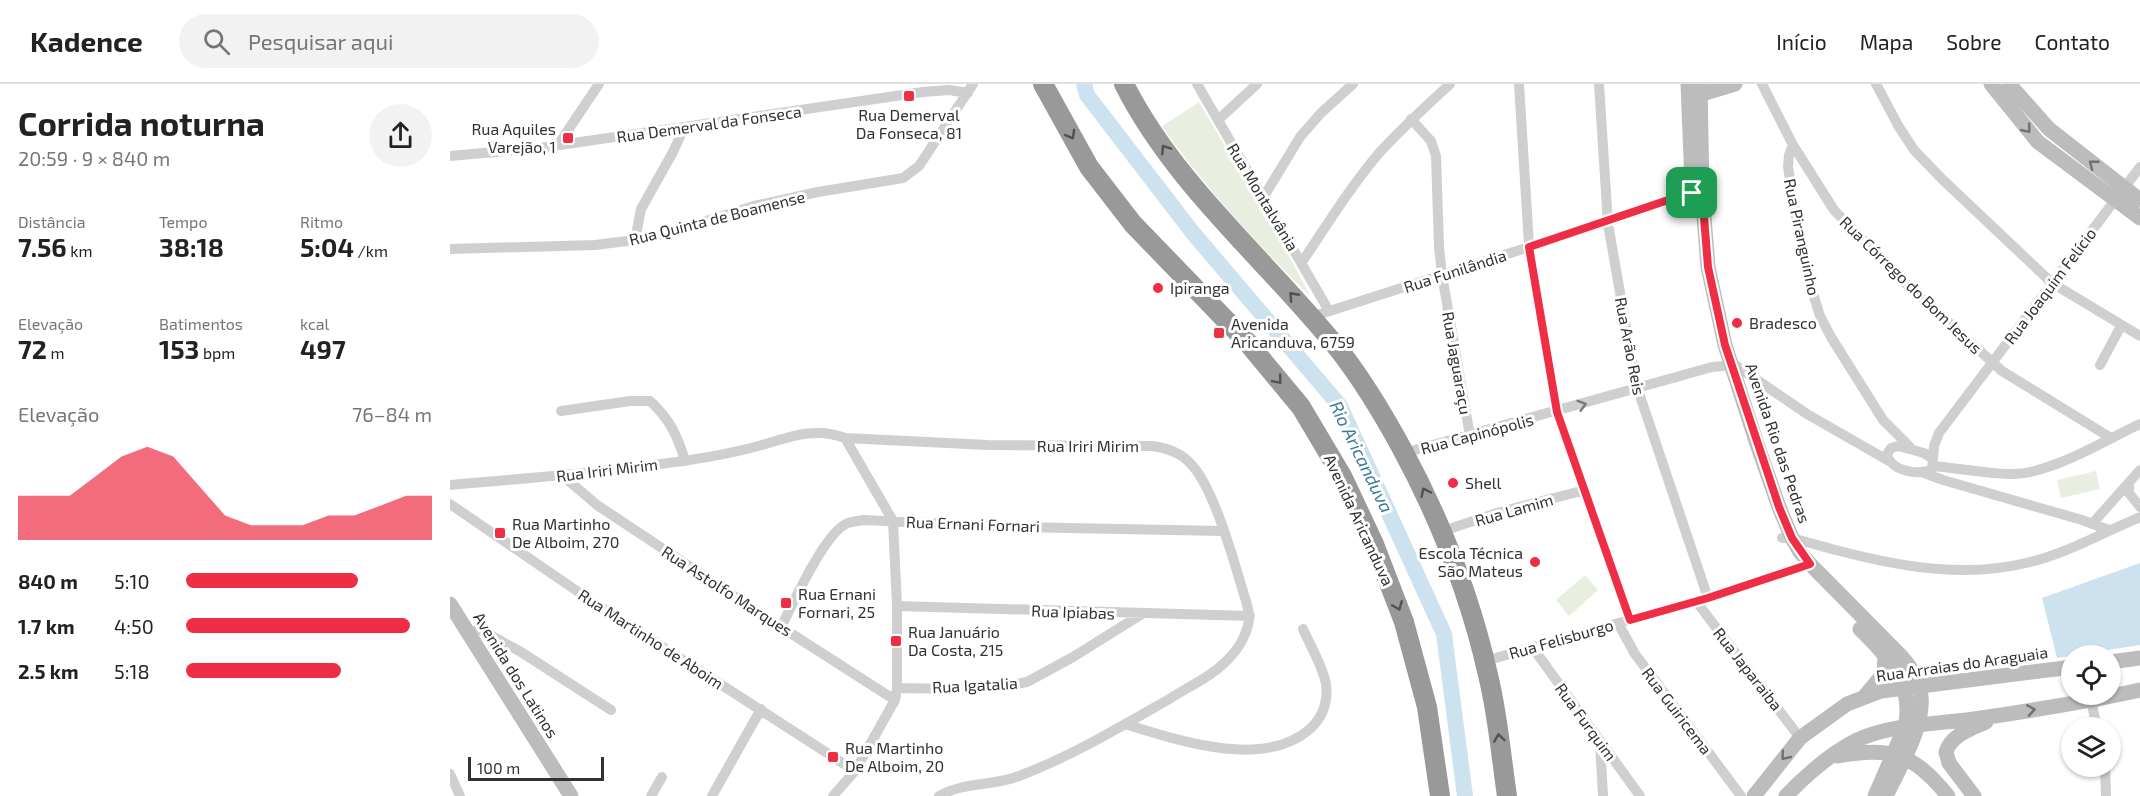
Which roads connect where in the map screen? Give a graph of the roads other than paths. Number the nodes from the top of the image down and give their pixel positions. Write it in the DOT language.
graph roads {
  1 [pos="599,84"];
  2 [pos="1043,84"];
  3 [pos="1124,84"];
  4 [pos="1197,84"];
  5 [pos="1257,84"];
  6 [pos="1353,84"];
  7 [pos="1450,84"];
  8 [pos="1519,84"];
  9 [pos="1599,84"];
  10 [pos="1735,84"];
  11 [pos="1762,84"];
  12 [pos="1876,84"];
  13 [pos="1990,84"];
  14 [pos="2009,84"];
  15 [pos="971,88"];
  16 [pos="1694,90"];
  17 [pos="1218,120"];
  18 [pos="1411,120"];
  19 [pos="684,128"];
  20 [pos="558,145"];
  21 [pos="1793,145"];
  22 [pos="450,156"];
  23 [pos="2140,167"];
  24 [pos="2124,188"];
  25 [pos="1697,192"];
  26 [pos="1263,198"];
  27 [pos="2140,200"];
  28 [pos="2115,201"];
  29 [pos="2140,218"];
  30 [pos="1607,222"];
  31 [pos="635,240"];
  32 [pos="1529,247"];
  33 [pos="450,249"];
  34 [pos="1302,262"];
  35 [pos="1442,275"];
  36 [pos="2052,282"];
  37 [pos="1320,314"];
  38 [pos="2121,326"];
  39 [pos="2140,336"];
  40 [pos="1992,362"];
  41 [pos="1727,365"];
  42 [pos="2100,365"];
  43 [pos="1637,389"];
  44 [pos="561,411"];
  45 [pos="1557,412"];
  46 [pos="1883,420"];
  47 [pos="2140,424"];
  48 [pos="1939,433"];
  49 [pos="1470,436"];
  50 [pos="845,438"];
  51 [pos="2111,438"];
  52 [pos="1912,448"];
  53 [pos="1404,453"];
  54 [pos="1889,453"];
  55 [pos="685,461"];
  56 [pos="1933,463"];
  57 [pos="2140,470"];
  58 [pos="1924,473"];
  59 [pos="563,476"];
  60 [pos="2129,483"];
  61 [pos="450,485"];
  62 [pos="1585,490"];
  63 [pos="450,504"];
  64 [pos="2140,507"];
  65 [pos="2140,517"];
  66 [pos="893,521"];
  67 [pos="2092,524"];
  68 [pos="2109,530"];
  69 [pos="1223,531"];
  70 [pos="1443,531"];
  71 [pos="1787,538"];
  72 [pos="1804,566"];
  73 [pos="1708,598"];
  74 [pos="1696,601"];
  75 [pos="450,604"];
  76 [pos="897,606"];
  77 [pos="1142,614"];
  78 [pos="1250,616"];
  79 [pos="1630,620"];
  80 [pos="1618,624"];
  81 [pos="781,627"];
  82 [pos="1303,629"];
  83 [pos="467,632"];
  84 [pos="1533,648"];
  85 [pos="1885,655"];
  86 [pos="2140,658"];
  87 [pos="1485,661"];
  88 [pos="2121,661"];
  89 [pos="2061,668"];
  90 [pos="1912,686"];
  91 [pos="897,688"];
  92 [pos="2140,690"];
  93 [pos="2121,694"];
  94 [pos="1864,697"];
  95 [pos="895,700"];
  96 [pos="2061,705"];
  97 [pos="761,709"];
  98 [pos="611,710"];
  99 [pos="2006,714"];
  100 [pos="1125,724"];
  101 [pos="1911,727"];
  102 [pos="1800,738"];
  103 [pos="1600,742"];
  104 [pos="1898,756"];
  105 [pos="1829,758"];
  106 [pos="1953,768"];
  107 [pos="855,771"];
  108 [pos="450,774"];
  109 [pos="1932,776"];
  110 [pos="662,777"];
  111 [pos="2105,777"];
  112 [pos="460,796"];
  113 [pos="572,796"];
  114 [pos="651,796"];
  115 [pos="712,796"];
  116 [pos="833,796"];
  117 [pos="939,796"];
  118 [pos="1440,796"];
  119 [pos="1507,796"];
  120 [pos="1603,796"];
  121 [pos="1640,796"];
  122 [pos="1741,796"];
  123 [pos="1754,796"];
  124 [pos="1786,796"];
  125 [pos="1875,796"];
  126 [pos="1886,796"];
  127 [pos="1948,796"];
  128 [pos="1974,796"];
  129 [pos="2106,796"];
  1 -- 20 [label="street"];
  2 -- 118 [label="highway, Avenida Aricanduva, one-way"];
  37 -- 3 [label="highway, one-way"];
  4 -- 17 [label="street, Rua Montalvânia"];
  5 -- 17 [label="street"];
  6 -- 26 [label="street"];
  7 -- 18 [label="street"];
  8 -- 32 [label="street"];
  9 -- 30 [label="street, Rua Arão Reis"];
  10 -- 16 [label="main road"];
  11 -- 21 [label="street, Rua Córrego do Bom Jesus"];
  12 -- 36 [label="street"];
  13 -- 28 [label="main road, one-way"];
  24 -- 14 [label="main road, one-way"];
  15 -- 19 [label="street, Rua Demerval da Fonseca"];
  15 -- 31 [label="street, Rua Quinta de Boamense"];
  16 -- 25 [label="main road, Avenida Rio das Pedras"];
  17 -- 26 [label="street, Rua Montalvânia"];
  18 -- 34 [label="street"];
  18 -- 35 [label="street, Rua Jaguaraçu"];
  19 -- 20 [label="street, Rua Demerval da Fonseca"];
  19 -- 31 [label="street"];
  20 -- 22 [label="street, Rua Demerval da Fonseca"];
  21 -- 40 [label="street, Rua Córrego do Bom Jesus"];
  21 -- 46 [label="street, Rua Piranguinho"];
  23 -- 24 [label="street, Rua Joaquim Felício"];
  24 -- 27 [label="main road"];
  24 -- 28 [label="street, Rua Joaquim Felício"];
  25 -- 30 [label="street, Rua Funilândia"];
  25 -- 41 [label="main road, Avenida Rio das Pedras"];
  26 -- 34 [label="street, Rua Montalvânia"];
  28 -- 29 [label="main road"];
  28 -- 36 [label="street, Rua Joaquim Felício"];
  30 -- 32 [label="street, Rua Funilândia"];
  30 -- 43 [label="street, Rua Arão Reis"];
  31 -- 33 [label="street, Rua Quinta de Boamense"];
  32 -- 35 [label="street, Rua Funilândia"];
  32 -- 45 [label="street"];
  34 -- 37 [label="street, Rua Montalvânia"];
  35 -- 37 [label="street, Rua Funilândia"];
  35 -- 49 [label="street, Rua Jaguaraçu"];
  36 -- 38 [label="street"];
  36 -- 40 [label="street, Rua Joaquim Felício"];
  37 -- 53 [label="highway"];
  38 -- 39 [label="street"];
  38 -- 42 [label="street"];
  40 -- 48 [label="street, Rua Joaquim Felício"];
  40 -- 51 [label="street, Rua Córrego do Bom Jesus"];
  41 -- 43 [label="street, Rua Capinópolis"];
  41 -- 54 [label="street"];
  41 -- 71 [label="main road, Avenida Rio das Pedras"];
  45 -- 43 [label="street, Rua Capinópolis, one-way"];
  43 -- 73 [label="street, Rua Arão Reis"];
  44 -- 55 [label="street"];
  45 -- 49 [label="street, Rua Capinópolis"];
  45 -- 62 [label="street"];
  46 -- 52 [label="street, Rua Piranguinho"];
  46 -- 54 [label="street, Rua Piranguinho"];
  47 -- 51 [label="street"];
  48 -- 52 [label="street, Rua Joaquim Felício"];
  48 -- 56 [label="street, Rua Joaquim Felício"];
  49 -- 53 [label="street, Rua Capinópolis"];
  50 -- 55 [label="street, Rua Iriri Mirim"];
  50 -- 66 [label="street"];
  50 -- 69 [label="street, Rua Iriri Mirim"];
  51 -- 56 [label="street"];
  52 -- 54 [label="street"];
  52 -- 56 [label="street, Rua Piranguinho"];
  70 -- 53 [label="highway, one-way"];
  54 -- 58 [label="street"];
  55 -- 59 [label="street, Rua Iriri Mirim"];
  56 -- 58 [label="street"];
  57 -- 60 [label="street"];
  58 -- 67 [label="street"];
  59 -- 61 [label="street, Rua Iriri Mirim"];
  59 -- 81 [label="street, Rua Astolfo Marques"];
  60 -- 64 [label="street"];
  60 -- 67 [label="street"];
  62 -- 70 [label="street, Rua Lamim"];
  62 -- 79 [label="street"];
  63 -- 97 [label="street, Rua Martinho de Aboim"];
  65 -- 68 [label="street"];
  66 -- 69 [label="street, Rua Ernani Fornari"];
  66 -- 76 [label="street"];
  66 -- 81 [label="street, Rua Ernani Fornari"];
  67 -- 68 [label="street"];
  68 -- 71 [label="street"];
  69 -- 78 [label="street, Rua Iriri Mirim"];
  70 -- 87 [label="highway"];
  71 -- 72 [label="main road, Avenida Rio das Pedras"];
  72 -- 73 [label="street, Rua Felisburgo"];
  72 -- 85 [label="main road, Avenida Rio das Pedras"];
  72 -- 90 [label="main road, Avenida Rio das Pedras"];
  73 -- 74 [label="street, Rua Felisburgo"];
  74 -- 79 [label="street, Rua Felisburgo"];
  74 -- 102 [label="street, Rua Japaraiba"];
  75 -- 83 [label="main road, Avenida dos Latinos"];
  76 -- 77 [label="street, Rua Ipiabas"];
  76 -- 91 [label="street"];
  77 -- 78 [label="street, Rua Ipiabas"];
  77 -- 91 [label="street, Rua Igatalia"];
  78 -- 100 [label="street"];
  79 -- 80 [label="street, Rua Felisburgo"];
  80 -- 84 [label="street, Rua Felisburgo"];
  80 -- 122 [label="street, Rua Guiricema"];
  81 -- 95 [label="street, Rua Astolfo Marques"];
  82 -- 100 [label="street"];
  83 -- 98 [label="street"];
  83 -- 113 [label="main road, Avenida dos Latinos"];
  84 -- 87 [label="street, Rua Felisburgo"];
  84 -- 103 [label="street, Rua Furquim"];
  85 -- 90 [label="main road, Avenida Rio das Pedras"];
  85 -- 94 [label="main road"];
  86 -- 88 [label="main road"];
  119 -- 87 [label="highway, one-way"];
  89 -- 90 [label="main road, Rua Arraias do Araguaia"];
  90 -- 94 [label="main road, Rua Arraias do Araguaia"];
  90 -- 101 [label="main road"];
  91 -- 95 [label="street"];
  92 -- 93 [label="main road"];
  94 -- 102 [label="main road, Rua Arraias do Araguaia"];
  95 -- 107 [label="street"];
  99 -- 96 [label="main road, one-way"];
  97 -- 107 [label="street, Rua Martinho de Aboim"];
  97 -- 115 [label="street"];
  99 -- 101 [label="main road"];
  99 -- 106 [label="main road"];
  100 -- 117 [label="street"];
  101 -- 104 [label="main road"];
  101 -- 105 [label="main road"];
  102 -- 123 [label="main road, Rua Arraias do Araguaia, one-way"];
  103 -- 120 [label="street"];
  103 -- 121 [label="street, Rua Furquim"];
  104 -- 105 [label="main road"];
  104 -- 109 [label="main road"];
  104 -- 125 [label="main road"];
  104 -- 126 [label="main road"];
  105 -- 124 [label="main road"];
  106 -- 109 [label="main road"];
  106 -- 128 [label="main road"];
  107 -- 116 [label="street"];
  108 -- 112 [label="street"];
  109 -- 127 [label="main road"];
  110 -- 114 [label="street"];
  111 -- 129 [label="street"];
}
